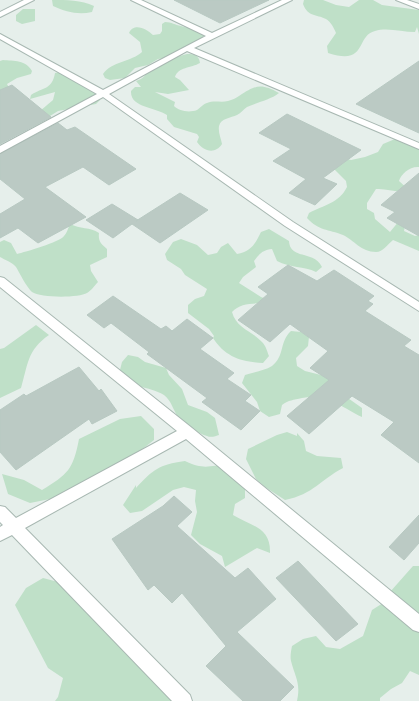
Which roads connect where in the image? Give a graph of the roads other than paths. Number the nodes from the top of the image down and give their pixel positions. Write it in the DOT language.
graph roads {
  1 [pos="30,0"];
  2 [pos="135,0"];
  3 [pos="288,0"];
  4 [pos="400,0"];
  5 [pos="419,7"];
  6 [pos="0,15"];
  7 [pos="0,36"];
  8 [pos="212,36"];
  9 [pos="187,48"];
  10 [pos="104,94"];
  11 [pos="419,146"];
  12 [pos="0,150"];
  13 [pos="0,281"];
  14 [pos="419,307"];
  15 [pos="187,432"];
  16 [pos="0,512"];
  17 [pos="13,526"];
  18 [pos="0,534"];
  19 [pos="419,624"];
  20 [pos="184,701"];
  1 -- 6 [label="street"];
  2 -- 8 [label="street"];
  3 -- 8 [label="street"];
  4 -- 5 [label="street"];
  7 -- 10 [label="street"];
  8 -- 9 [label="street"];
  9 -- 10 [label="street"];
  9 -- 11 [label="street"];
  10 -- 12 [label="street"];
  10 -- 14 [label="street"];
  13 -- 15 [label="street"];
  15 -- 17 [label="street"];
  15 -- 19 [label="street"];
  16 -- 17 [label="street"];
  17 -- 18 [label="street"];
  17 -- 20 [label="street"];
}
